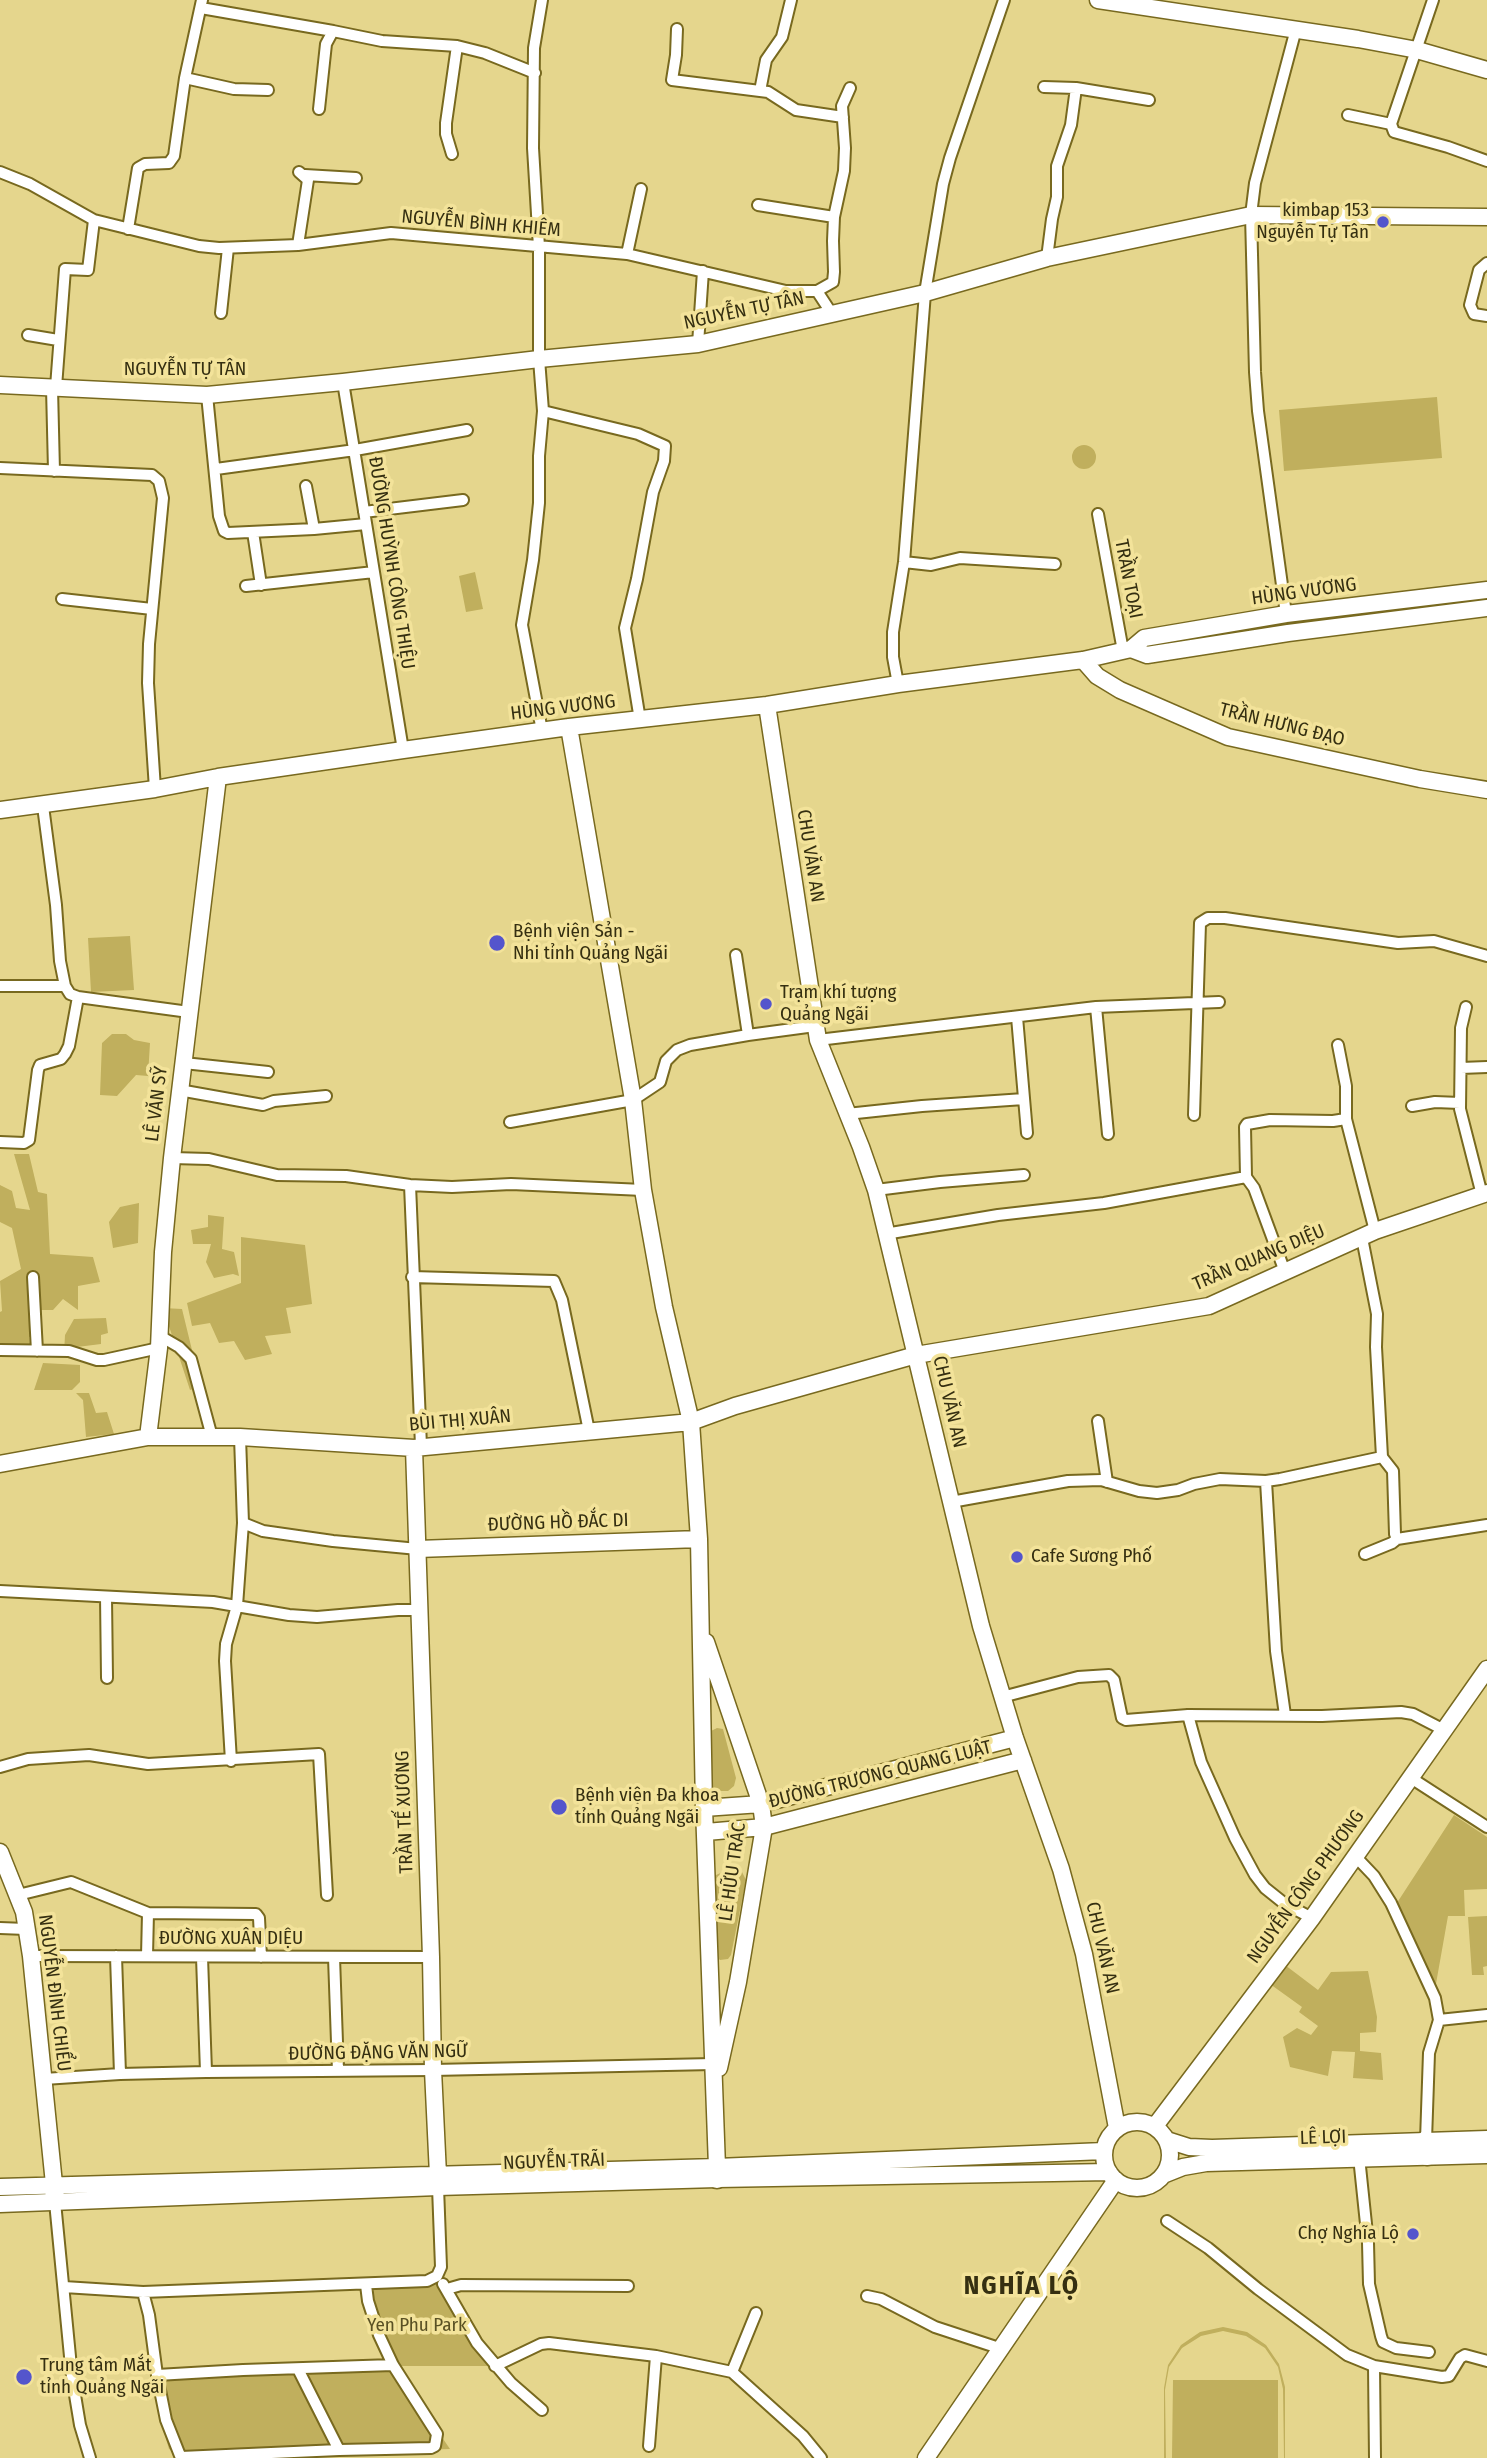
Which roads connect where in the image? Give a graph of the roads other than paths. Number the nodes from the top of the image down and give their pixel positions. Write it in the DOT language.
graph roads {
  1 [pos="542,0"];
  2 [pos="791,0"];
  3 [pos="1004,0"];
  4 [pos="1098,0"];
  5 [pos="1433,0"];
  6 [pos="201,4"];
  7 [pos="677,29"];
  8 [pos="1296,29"];
  9 [pos="333,31"];
  10 [pos="457,46"];
  11 [pos="1417,50"];
  12 [pos="1487,70"];
  13 [pos="535,73"];
  14 [pos="185,78"];
  15 [pos="1044,87"];
  16 [pos="850,88"];
  17 [pos="1076,88"];
  18 [pos="268,90"];
  19 [pos="760,91"];
  20 [pos="1149,100"];
  21 [pos="319,109"];
  22 [pos="1348,116"];
  23 [pos="843,117"];
  24 [pos="1391,124"];
  25 [pos="452,154"];
  26 [pos="1487,161"];
  27 [pos="0,172"];
  28 [pos="356,178"];
  29 [pos="641,189"];
  30 [pos="758,205"];
  31 [pos="1251,215"];
  32 [pos="835,217"];
  33 [pos="1487,217"];
  34 [pos="94,220"];
  35 [pos="128,229"];
  36 [pos="298,245"];
  37 [pos="539,247"];
  38 [pos="228,248"];
  39 [pos="627,254"];
  40 [pos="1047,258"];
  41 [pos="1487,263"];
  42 [pos="52,267"];
  43 [pos="65,269"];
  44 [pos="703,271"];
  45 [pos="817,291"];
  46 [pos="925,293"];
  47 [pos="220,313"];
  48 [pos="832,314"];
  49 [pos="1487,316"];
  50 [pos="27,335"];
  51 [pos="58,340"];
  52 [pos="698,344"];
  53 [pos="539,359"];
  54 [pos="343,382"];
  55 [pos="0,385"];
  56 [pos="54,387"];
  57 [pos="206,395"];
  58 [pos="543,411"];
  59 [pos="467,430"];
  60 [pos="355,450"];
  61 [pos="0,468"];
  62 [pos="216,469"];
  63 [pos="54,471"];
  64 [pos="306,486"];
  65 [pos="463,500"];
  66 [pos="364,512"];
  67 [pos="1098,514"];
  68 [pos="366,524"];
  69 [pos="314,529"];
  70 [pos="253,532"];
  71 [pos="904,562"];
  72 [pos="1055,564"];
  73 [pos="374,572"];
  74 [pos="261,585"];
  75 [pos="246,586"];
  76 [pos="1487,590"];
  77 [pos="62,599"];
  78 [pos="1487,608"];
  79 [pos="152,609"];
  80 [pos="1286,614"];
  81 [pos="1228,624"];
  82 [pos="1230,642"];
  83 [pos="1127,650"];
  84 [pos="1083,660"];
  85 [pos="898,684"];
  86 [pos="767,705"];
  87 [pos="640,720"];
  88 [pos="569,727"];
  89 [pos="542,731"];
  90 [pos="403,750"];
  91 [pos="218,776"];
  92 [pos="155,789"];
  93 [pos="1487,790"];
  94 [pos="43,806"];
  95 [pos="0,810"];
  96 [pos="736,955"];
  97 [pos="1487,957"];
  98 [pos="0,986"];
  99 [pos="65,986"];
  100 [pos="78,997"];
  101 [pos="1198,1002"];
  102 [pos="1219,1002"];
  103 [pos="1096,1007"];
  104 [pos="1466,1007"];
  105 [pos="189,1012"];
  106 [pos="1017,1017"];
  107 [pos="816,1033"];
  108 [pos="748,1035"];
  109 [pos="1338,1045"];
  110 [pos="184,1063"];
  111 [pos="1487,1067"];
  112 [pos="1461,1068"];
  113 [pos="268,1072"];
  114 [pos="179,1090"];
  115 [pos="326,1096"];
  116 [pos="1024,1099"];
  117 [pos="633,1100"];
  118 [pos="1460,1103"];
  119 [pos="1412,1106"];
  120 [pos="847,1114"];
  121 [pos="1194,1115"];
  122 [pos="1346,1119"];
  123 [pos="510,1122"];
  124 [pos="1027,1133"];
  125 [pos="1108,1134"];
  126 [pos="0,1142"];
  127 [pos="172,1158"];
  128 [pos="1024,1175"];
  129 [pos="1246,1177"];
  130 [pos="410,1185"];
  131 [pos="643,1190"];
  132 [pos="876,1190"];
  133 [pos="1485,1194"];
  134 [pos="885,1234"];
  135 [pos="1368,1234"];
  136 [pos="1285,1272"];
  137 [pos="33,1277"];
  138 [pos="412,1277"];
  139 [pos="159,1342"];
  140 [pos="0,1350"];
  141 [pos="37,1351"];
  142 [pos="916,1355"];
  143 [pos="1098,1421"];
  144 [pos="691,1422"];
  145 [pos="589,1431"];
  146 [pos="148,1437"];
  147 [pos="212,1437"];
  148 [pos="240,1437"];
  149 [pos="417,1447"];
  150 [pos="1382,1457"];
  151 [pos="0,1464"];
  152 [pos="1266,1481"];
  153 [pos="1107,1482"];
  154 [pos="951,1502"];
  155 [pos="243,1523"];
  156 [pos="1487,1525"];
  157 [pos="699,1539"];
  158 [pos="1397,1539"];
  159 [pos="418,1549"];
  160 [pos="1365,1554"];
  161 [pos="0,1591"];
  162 [pos="106,1597"];
  163 [pos="237,1606"];
  164 [pos="418,1610"];
  165 [pos="700,1626"];
  166 [pos="1487,1669"];
  167 [pos="107,1678"];
  168 [pos="1002,1697"];
  169 [pos="1188,1715"];
  170 [pos="1285,1715"];
  171 [pos="1444,1730"];
  172 [pos="1015,1738"];
  173 [pos="1023,1760"];
  174 [pos="231,1761"];
  175 [pos="0,1767"];
  176 [pos="1411,1778"];
  177 [pos="761,1804"];
  178 [pos="704,1808"];
  179 [pos="764,1827"];
  180 [pos="1487,1827"];
  181 [pos="706,1832"];
  182 [pos="0,1852"];
  183 [pos="1355,1856"];
  184 [pos="18,1895"];
  185 [pos="327,1895"];
  186 [pos="148,1913"];
  187 [pos="1312,1918"];
  188 [pos="0,1928"];
  189 [pos="26,1929"];
  190 [pos="31,1956"];
  191 [pos="116,1956"];
  192 [pos="148,1956"];
  193 [pos="202,1956"];
  194 [pos="261,1957"];
  195 [pos="334,1957"];
  196 [pos="431,1957"];
  197 [pos="712,1982"];
  198 [pos="738,1982"];
  199 [pos="1487,2015"];
  200 [pos="1439,2020"];
  201 [pos="713,2064"];
  202 [pos="433,2070"];
  203 [pos="338,2071"];
  204 [pos="206,2072"];
  205 [pos="120,2074"];
  206 [pos="44,2079"];
  207 [pos="715,2088"];
  208 [pos="1155,2126"];
  209 [pos="1117,2128"];
  210 [pos="1487,2139"];
  211 [pos="1167,2140"];
  212 [pos="1426,2148"];
  213 [pos="1104,2151"];
  214 [pos="1487,2155"];
  215 [pos="1359,2157"];
  216 [pos="717,2173"];
  217 [pos="1163,2175"];
  218 [pos="1113,2176"];
  219 [pos="438,2181"];
  220 [pos="0,2187"];
  221 [pos="54,2193"];
  222 [pos="0,2204"];
  223 [pos="1167,2221"];
  224 [pos="437,2276"];
  225 [pos="366,2285"];
  226 [pos="628,2286"];
  227 [pos="64,2287"];
  228 [pos="447,2289"];
  229 [pos="144,2292"];
  230 [pos="867,2296"];
  231 [pos="755,2313"];
  232 [pos="1002,2349"];
  233 [pos="1429,2352"];
  234 [pos="656,2356"];
  235 [pos="1487,2361"];
  236 [pos="393,2365"];
  237 [pos="495,2366"];
  238 [pos="1374,2366"];
  239 [pos="298,2370"];
  240 [pos="732,2372"];
  241 [pos="157,2375"];
  242 [pos="541,2410"];
  243 [pos="649,2445"];
  244 [pos="339,2450"];
  245 [pos="90,2458"];
  246 [pos="181,2458"];
  247 [pos="821,2458"];
  248 [pos="926,2458"];
  249 [pos="1375,2458"];
  1 -- 13 [label="street"];
  2 -- 19 [label="street"];
  3 -- 46 [label="street"];
  4 -- 8 [label="street"];
  5 -- 11 [label="street"];
  6 -- 9 [label="street"];
  6 -- 14 [label="street"];
  7 -- 19 [label="street"];
  8 -- 11 [label="street"];
  8 -- 31 [label="street"];
  9 -- 10 [label="street"];
  9 -- 21 [label="street"];
  10 -- 13 [label="street"];
  10 -- 25 [label="street"];
  11 -- 12 [label="street"];
  11 -- 24 [label="street"];
  13 -- 37 [label="street"];
  14 -- 18 [label="street"];
  14 -- 35 [label="street"];
  15 -- 17 [label="street"];
  16 -- 23 [label="street"];
  17 -- 20 [label="street"];
  17 -- 40 [label="street"];
  19 -- 23 [label="street"];
  22 -- 24 [label="street"];
  23 -- 32 [label="street"];
  24 -- 26 [label="street"];
  27 -- 34 [label="street, NGUYỄN BÌNH KHIÊM"];
  28 -- 36 [label="street"];
  29 -- 39 [label="street"];
  30 -- 32 [label="street"];
  31 -- 33 [label="street, NGUYỄN TỰ TÂN"];
  31 -- 40 [label="street, NGUYỄN TỰ TÂN"];
  31 -- 80 [label="street"];
  32 -- 45 [label="street"];
  34 -- 35 [label="street, NGUYỄN BÌNH KHIÊM"];
  34 -- 43 [label="street"];
  35 -- 38 [label="street, NGUYỄN BÌNH KHIÊM"];
  36 -- 37 [label="street, NGUYỄN BÌNH KHIÊM"];
  36 -- 38 [label="street, NGUYỄN BÌNH KHIÊM"];
  37 -- 39 [label="street, NGUYỄN BÌNH KHIÊM"];
  37 -- 53 [label="street"];
  38 -- 47 [label="street"];
  39 -- 44 [label="street, NGUYỄN BÌNH KHIÊM"];
  40 -- 46 [label="street, NGUYỄN TỰ TÂN"];
  41 -- 49 [label="street"];
  42 -- 43 [label="street"];
  43 -- 51 [label="street"];
  44 -- 45 [label="street, NGUYỄN BÌNH KHIÊM"];
  44 -- 52 [label="street"];
  45 -- 48 [label="street"];
  46 -- 48 [label="street, NGUYỄN TỰ TÂN"];
  46 -- 71 [label="street"];
  48 -- 52 [label="street, NGUYỄN TỰ TÂN"];
  50 -- 51 [label="street"];
  51 -- 56 [label="street"];
  52 -- 53 [label="street, NGUYỄN TỰ TÂN"];
  53 -- 54 [label="street, NGUYỄN TỰ TÂN"];
  53 -- 58 [label="street"];
  54 -- 57 [label="street, NGUYỄN TỰ TÂN"];
  54 -- 60 [label="street, ĐƯỜNG HUỲNH CÔNG THIỆU"];
  55 -- 56 [label="street, NGUYỄN TỰ TÂN"];
  56 -- 57 [label="street, NGUYỄN TỰ TÂN"];
  56 -- 63 [label="street"];
  57 -- 62 [label="street"];
  58 -- 87 [label="street"];
  58 -- 89 [label="street"];
  59 -- 60 [label="street"];
  60 -- 62 [label="street"];
  60 -- 66 [label="street, ĐƯỜNG HUỲNH CÔNG THIỆU"];
  61 -- 63 [label="street"];
  62 -- 70 [label="street"];
  63 -- 79 [label="street"];
  64 -- 69 [label="street"];
  65 -- 66 [label="street"];
  66 -- 68 [label="street, ĐƯỜNG HUỲNH CÔNG THIỆU"];
  67 -- 83 [label="street, TRẦN TOẠI"];
  68 -- 69 [label="street"];
  68 -- 73 [label="street, ĐƯỜNG HUỲNH CÔNG THIỆU"];
  69 -- 70 [label="street"];
  70 -- 74 [label="street"];
  71 -- 72 [label="street"];
  71 -- 85 [label="street"];
  73 -- 74 [label="street"];
  73 -- 90 [label="street, ĐƯỜNG HUỲNH CÔNG THIỆU"];
  74 -- 75 [label="street"];
  76 -- 80 [label="street, HÙNG VƯƠNG"];
  77 -- 79 [label="street"];
  78 -- 82 [label="street, HÙNG VƯƠNG"];
  79 -- 92 [label="street"];
  80 -- 81 [label="street, HÙNG VƯƠNG"];
  81 -- 82 [label="street"];
  81 -- 83 [label="street, HÙNG VƯƠNG"];
  82 -- 83 [label="street, HÙNG VƯƠNG"];
  83 -- 84 [label="street, HÙNG VƯƠNG"];
  84 -- 85 [label="street, HÙNG VƯƠNG"];
  84 -- 93 [label="street, TRẦN HƯNG ĐẠO"];
  85 -- 86 [label="street, HÙNG VƯƠNG"];
  86 -- 87 [label="street, HÙNG VƯƠNG"];
  86 -- 107 [label="street, CHU VĂN AN"];
  87 -- 88 [label="street, HÙNG VƯƠNG"];
  88 -- 89 [label="street, HÙNG VƯƠNG"];
  88 -- 117 [label="street, LÊ HỮU TRÁC"];
  89 -- 90 [label="street, HÙNG VƯƠNG"];
  90 -- 91 [label="street, HÙNG VƯƠNG"];
  91 -- 92 [label="street, HÙNG VƯƠNG"];
  91 -- 105 [label="street, LÊ VĂN SỸ"];
  92 -- 94 [label="street, HÙNG VƯƠNG"];
  94 -- 95 [label="street, HÙNG VƯƠNG"];
  94 -- 99 [label="street"];
  96 -- 108 [label="street"];
  97 -- 101 [label="street"];
  98 -- 99 [label="street"];
  99 -- 100 [label="street"];
  100 -- 105 [label="street"];
  100 -- 126 [label="street"];
  101 -- 102 [label="street"];
  101 -- 103 [label="street"];
  101 -- 121 [label="street"];
  103 -- 106 [label="street"];
  103 -- 125 [label="street"];
  104 -- 112 [label="street"];
  105 -- 110 [label="street, LÊ VĂN SỸ"];
  106 -- 107 [label="street"];
  106 -- 116 [label="street"];
  107 -- 108 [label="street"];
  107 -- 120 [label="street, CHU VĂN AN"];
  108 -- 117 [label="street"];
  109 -- 122 [label="street"];
  110 -- 113 [label="street"];
  110 -- 114 [label="street, LÊ VĂN SỸ"];
  111 -- 112 [label="street"];
  112 -- 118 [label="street"];
  114 -- 115 [label="street"];
  114 -- 127 [label="street, LÊ VĂN SỸ"];
  116 -- 120 [label="street"];
  116 -- 124 [label="street"];
  117 -- 123 [label="street"];
  117 -- 131 [label="street, LÊ HỮU TRÁC"];
  118 -- 119 [label="street"];
  118 -- 133 [label="street"];
  120 -- 132 [label="street, CHU VĂN AN"];
  122 -- 129 [label="street"];
  122 -- 135 [label="street"];
  127 -- 130 [label="street"];
  127 -- 139 [label="street, LÊ VĂN SỸ"];
  128 -- 132 [label="street"];
  129 -- 134 [label="street"];
  129 -- 136 [label="street"];
  130 -- 131 [label="street"];
  130 -- 138 [label="street"];
  131 -- 144 [label="street, LÊ HỮU TRÁC"];
  132 -- 134 [label="street, CHU VĂN AN"];
  133 -- 135 [label="street, TRẦN QUANG DIỆU"];
  134 -- 142 [label="street, CHU VĂN AN"];
  135 -- 136 [label="street, TRẦN QUANG DIỆU"];
  135 -- 150 [label="street"];
  136 -- 142 [label="street, TRẦN QUANG DIỆU"];
  137 -- 141 [label="street"];
  138 -- 145 [label="street"];
  138 -- 149 [label="street"];
  139 -- 141 [label="street"];
  139 -- 146 [label="street, LÊ VĂN SỸ"];
  139 -- 147 [label="street"];
  140 -- 141 [label="street"];
  142 -- 144 [label="street, BÙI THỊ XUÂN"];
  142 -- 154 [label="street, CHU VĂN AN"];
  143 -- 153 [label="street"];
  144 -- 145 [label="street, BÙI THỊ XUÂN"];
  144 -- 157 [label="street, LÊ HỮU TRÁC"];
  145 -- 149 [label="street, BÙI THỊ XUÂN"];
  146 -- 147 [label="street, BÙI THỊ XUÂN"];
  146 -- 151 [label="street, BÙI THỊ XUÂN"];
  147 -- 148 [label="street, BÙI THỊ XUÂN"];
  148 -- 149 [label="street, BÙI THỊ XUÂN"];
  148 -- 155 [label="street"];
  149 -- 159 [label="street, TRẦN TẾ XƯƠNG"];
  150 -- 152 [label="street"];
  150 -- 158 [label="street"];
  152 -- 153 [label="street"];
  152 -- 170 [label="street"];
  153 -- 154 [label="street"];
  154 -- 168 [label="street, CHU VĂN AN"];
  155 -- 159 [label="street"];
  155 -- 163 [label="street"];
  156 -- 158 [label="street"];
  157 -- 159 [label="street, ĐƯỜNG HỒ ĐẮC DI"];
  157 -- 165 [label="street, LÊ HỮU TRÁC"];
  158 -- 160 [label="street"];
  159 -- 164 [label="street, TRẦN TẾ XƯƠNG"];
  161 -- 162 [label="street"];
  162 -- 163 [label="street"];
  162 -- 167 [label="street"];
  163 -- 164 [label="street"];
  163 -- 174 [label="street"];
  164 -- 196 [label="street, TRẦN TẾ XƯƠNG"];
  165 -- 177 [label="street, LÊ HỮU TRÁC"];
  165 -- 178 [label="street, LÊ HỮU TRÁC"];
  166 -- 171 [label="street, NGUYỄN CÔNG PHƯƠNG"];
  168 -- 169 [label="street"];
  168 -- 172 [label="street, CHU VĂN AN"];
  169 -- 170 [label="street"];
  169 -- 187 [label="street"];
  170 -- 171 [label="street"];
  171 -- 176 [label="street, NGUYỄN CÔNG PHƯƠNG"];
  172 -- 173 [label="street, CHU VĂN AN"];
  172 -- 177 [label="street, ĐƯỜNG TRƯƠNG QUANG LUẬT"];
  173 -- 179 [label="street, ĐƯỜNG TRƯƠNG QUANG LUẬT"];
  173 -- 209 [label="street, CHU VĂN AN"];
  174 -- 175 [label="street"];
  174 -- 185 [label="street"];
  176 -- 180 [label="street"];
  176 -- 183 [label="street, NGUYỄN CÔNG PHƯƠNG"];
  177 -- 178 [label="street, ĐƯỜNG TRƯƠNG QUANG LUẬT"];
  177 -- 179 [label="street, LÊ HỮU TRÁC"];
  178 -- 181 [label="street, LÊ HỮU TRÁC"];
  179 -- 181 [label="street, ĐƯỜNG TRƯƠNG QUANG LUẬT"];
  179 -- 198 [label="street, LÊ HỮU TRÁC"];
  181 -- 197 [label="street, LÊ HỮU TRÁC"];
  182 -- 184 [label="street, NGUYỄN ĐÌNH CHIỂU"];
  183 -- 187 [label="street, NGUYỄN CÔNG PHƯƠNG"];
  183 -- 200 [label="street"];
  184 -- 186 [label="street"];
  184 -- 189 [label="street, NGUYỄN ĐÌNH CHIỂU"];
  186 -- 192 [label="street"];
  186 -- 194 [label="street"];
  187 -- 208 [label="street, NGUYỄN CÔNG PHƯƠNG"];
  188 -- 189 [label="street"];
  189 -- 190 [label="street, NGUYỄN ĐÌNH CHIỂU"];
  190 -- 191 [label="street, ĐƯỜNG XUÂN DIỆU"];
  190 -- 206 [label="street, NGUYỄN ĐÌNH CHIỂU"];
  191 -- 192 [label="street, ĐƯỜNG XUÂN DIỆU"];
  191 -- 205 [label="street"];
  192 -- 193 [label="street, ĐƯỜNG XUÂN DIỆU"];
  193 -- 194 [label="street, ĐƯỜNG XUÂN DIỆU"];
  193 -- 204 [label="street"];
  194 -- 195 [label="street, ĐƯỜNG XUÂN DIỆU"];
  195 -- 196 [label="street, ĐƯỜNG XUÂN DIỆU"];
  195 -- 203 [label="street"];
  196 -- 202 [label="street, TRẦN TẾ XƯƠNG"];
  197 -- 198 [label="street"];
  197 -- 201 [label="street, LÊ HỮU TRÁC"];
  198 -- 207 [label="street, LÊ HỮU TRÁC"];
  199 -- 200 [label="street"];
  200 -- 212 [label="street"];
  201 -- 202 [label="street, ĐƯỜNG ĐẶNG VĂN NGỮ"];
  201 -- 207 [label="street, LÊ HỮU TRÁC"];
  202 -- 203 [label="street, ĐƯỜNG ĐẶNG VĂN NGỮ"];
  202 -- 219 [label="street, TRẦN TẾ XƯƠNG"];
  203 -- 204 [label="street, ĐƯỜNG ĐẶNG VĂN NGỮ"];
  204 -- 205 [label="street, ĐƯỜNG ĐẶNG VĂN NGỮ"];
  205 -- 206 [label="street, ĐƯỜNG ĐẶNG VĂN NGỮ"];
  206 -- 221 [label="street, NGUYỄN ĐÌNH CHIỂU"];
  207 -- 216 [label="street, LÊ HỮU TRÁC"];
  208 -- 209 [label="street"];
  208 -- 211 [label="street"];
  209 -- 213 [label="street"];
  210 -- 212 [label="street, LÊ LỢI"];
  211 -- 212 [label="street, LÊ LỢI"];
  211 -- 217 [label="street"];
  212 -- 214 [label="street, LÊ LỢI"];
  212 -- 215 [label="street, LÊ LỢI"];
  213 -- 216 [label="street, NGUYỄN TRÃI"];
  213 -- 218 [label="street"];
  215 -- 217 [label="street, LÊ LỢI"];
  215 -- 233 [label="street"];
  216 -- 218 [label="street, NGUYỄN TRÃI"];
  216 -- 219 [label="street, NGUYỄN TRÃI"];
  217 -- 218 [label="street"];
  218 -- 232 [label="street"];
  219 -- 221 [label="street, NGUYỄN TRÃI"];
  219 -- 224 [label="street"];
  220 -- 221 [label="street, NGUYỄN TRÃI"];
  221 -- 222 [label="street, NGUYỄN TRÃI"];
  221 -- 227 [label="street"];
  223 -- 238 [label="street"];
  224 -- 225 [label="street"];
  224 -- 228 [label="street"];
  225 -- 229 [label="street"];
  225 -- 236 [label="street"];
  226 -- 228 [label="street"];
  227 -- 229 [label="street"];
  227 -- 245 [label="street"];
  228 -- 237 [label="street"];
  229 -- 241 [label="street"];
  230 -- 232 [label="street"];
  231 -- 240 [label="street"];
  232 -- 248 [label="street"];
  234 -- 237 [label="street"];
  234 -- 240 [label="street"];
  234 -- 243 [label="street"];
  235 -- 238 [label="street"];
  236 -- 239 [label="street"];
  236 -- 244 [label="street"];
  237 -- 242 [label="street"];
  238 -- 249 [label="street"];
  239 -- 241 [label="street"];
  239 -- 244 [label="street"];
  240 -- 247 [label="street"];
  241 -- 246 [label="street"];
  244 -- 246 [label="street"];
}
